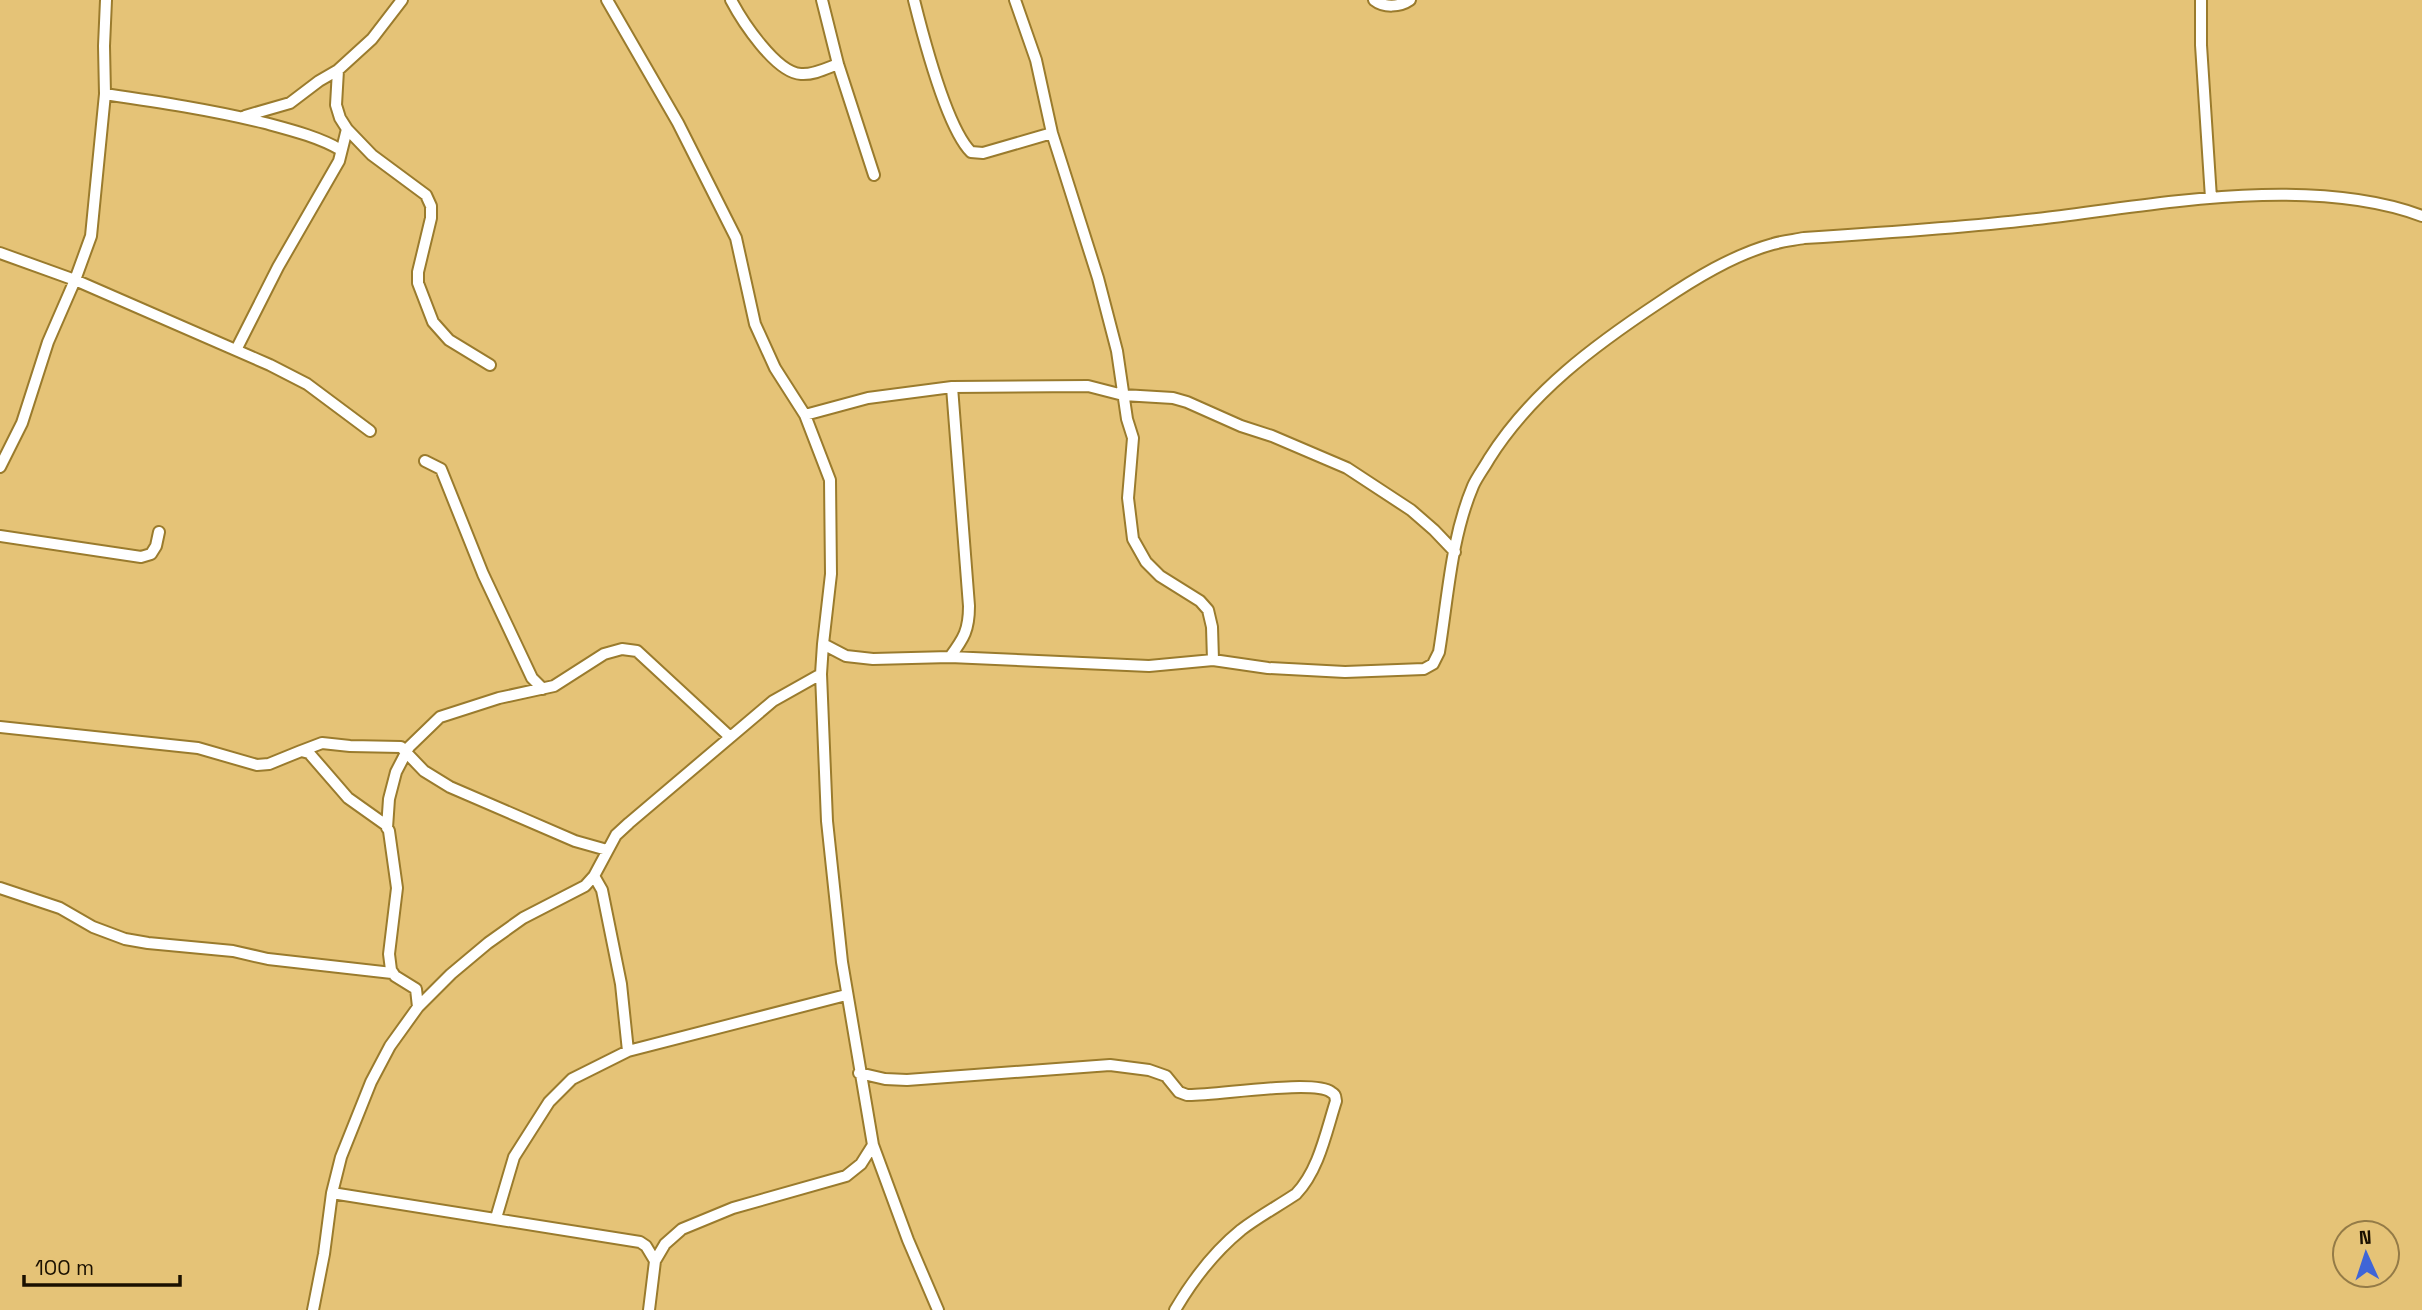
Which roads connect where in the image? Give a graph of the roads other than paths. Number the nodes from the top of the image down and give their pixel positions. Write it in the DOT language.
graph roads {
  1 [pos="106,0"];
  2 [pos="402,0"];
  3 [pos="607,0"];
  4 [pos="731,0"];
  5 [pos="822,0"];
  6 [pos="914,0"];
  7 [pos="1015,0"];
  8 [pos="1374,0"];
  9 [pos="1410,0"];
  10 [pos="2202,0"];
  11 [pos="838,64"];
  12 [pos="338,70"];
  13 [pos="105,94"];
  14 [pos="241,118"];
  15 [pos="346,129"];
  16 [pos="1052,133"];
  17 [pos="341,150"];
  18 [pos="874,175"];
  19 [pos="2211,198"];
  20 [pos="2422,216"];
  21 [pos="0,253"];
  22 [pos="75,280"];
  23 [pos="236,350"];
  24 [pos="490,365"];
  25 [pos="953,387"];
  26 [pos="1123,395"];
  27 [pos="805,415"];
  28 [pos="370,431"];
  29 [pos="425,461"];
  30 [pos="0,467"];
  31 [pos="159,532"];
  32 [pos="0,536"];
  33 [pos="1455,552"];
  34 [pos="823,643"];
  35 [pos="950,657"];
  36 [pos="1213,660"];
  37 [pos="821,674"];
  38 [pos="543,689"];
  39 [pos="0,727"];
  40 [pos="729,736"];
  41 [pos="301,751"];
  42 [pos="407,752"];
  43 [pos="387,828"];
  44 [pos="607,850"];
  45 [pos="594,876"];
  46 [pos="0,888"];
  47 [pos="393,973"];
  48 [pos="846,995"];
  49 [pos="418,1007"];
  50 [pos="628,1051"];
  51 [pos="859,1073"];
  52 [pos="873,1145"];
  53 [pos="331,1193"];
  54 [pos="496,1218"];
  55 [pos="656,1261"];
  56 [pos="313,1310"];
  57 [pos="649,1310"];
  58 [pos="938,1310"];
  59 [pos="1175,1310"];
  1 -- 13 [label="street"];
  2 -- 12 [label="street"];
  3 -- 27 [label="street"];
  4 -- 11 [label="street"];
  5 -- 11 [label="street"];
  6 -- 16 [label="street"];
  7 -- 16 [label="street"];
  8 -- 9 [label="street"];
  10 -- 19 [label="street"];
  11 -- 18 [label="street"];
  12 -- 14 [label="street"];
  12 -- 15 [label="street"];
  13 -- 14 [label="street"];
  13 -- 22 [label="street"];
  14 -- 17 [label="street"];
  15 -- 17 [label="street"];
  15 -- 24 [label="street"];
  16 -- 26 [label="street"];
  17 -- 23 [label="street"];
  19 -- 20 [label="street"];
  19 -- 33 [label="street"];
  21 -- 22 [label="street"];
  22 -- 23 [label="street"];
  22 -- 30 [label="street"];
  23 -- 28 [label="street"];
  25 -- 26 [label="street"];
  25 -- 27 [label="street"];
  25 -- 35 [label="street"];
  26 -- 33 [label="street"];
  26 -- 36 [label="street"];
  27 -- 34 [label="street"];
  29 -- 38 [label="street"];
  31 -- 32 [label="street"];
  33 -- 36 [label="street"];
  34 -- 35 [label="street"];
  34 -- 37 [label="street"];
  35 -- 36 [label="street"];
  37 -- 40 [label="street"];
  37 -- 48 [label="street"];
  38 -- 40 [label="street"];
  38 -- 42 [label="street"];
  39 -- 41 [label="street"];
  40 -- 44 [label="street"];
  41 -- 42 [label="street"];
  41 -- 43 [label="street"];
  42 -- 43 [label="street"];
  42 -- 44 [label="street"];
  43 -- 47 [label="street"];
  44 -- 45 [label="street"];
  45 -- 49 [label="street"];
  45 -- 50 [label="street"];
  46 -- 47 [label="street"];
  47 -- 49 [label="street"];
  48 -- 50 [label="street"];
  48 -- 51 [label="street"];
  49 -- 53 [label="street"];
  50 -- 54 [label="street"];
  51 -- 52 [label="street"];
  51 -- 59 [label="street"];
  52 -- 55 [label="street"];
  52 -- 58 [label="street"];
  53 -- 54 [label="street"];
  53 -- 56 [label="street"];
  54 -- 55 [label="street"];
  55 -- 57 [label="street"];
}
